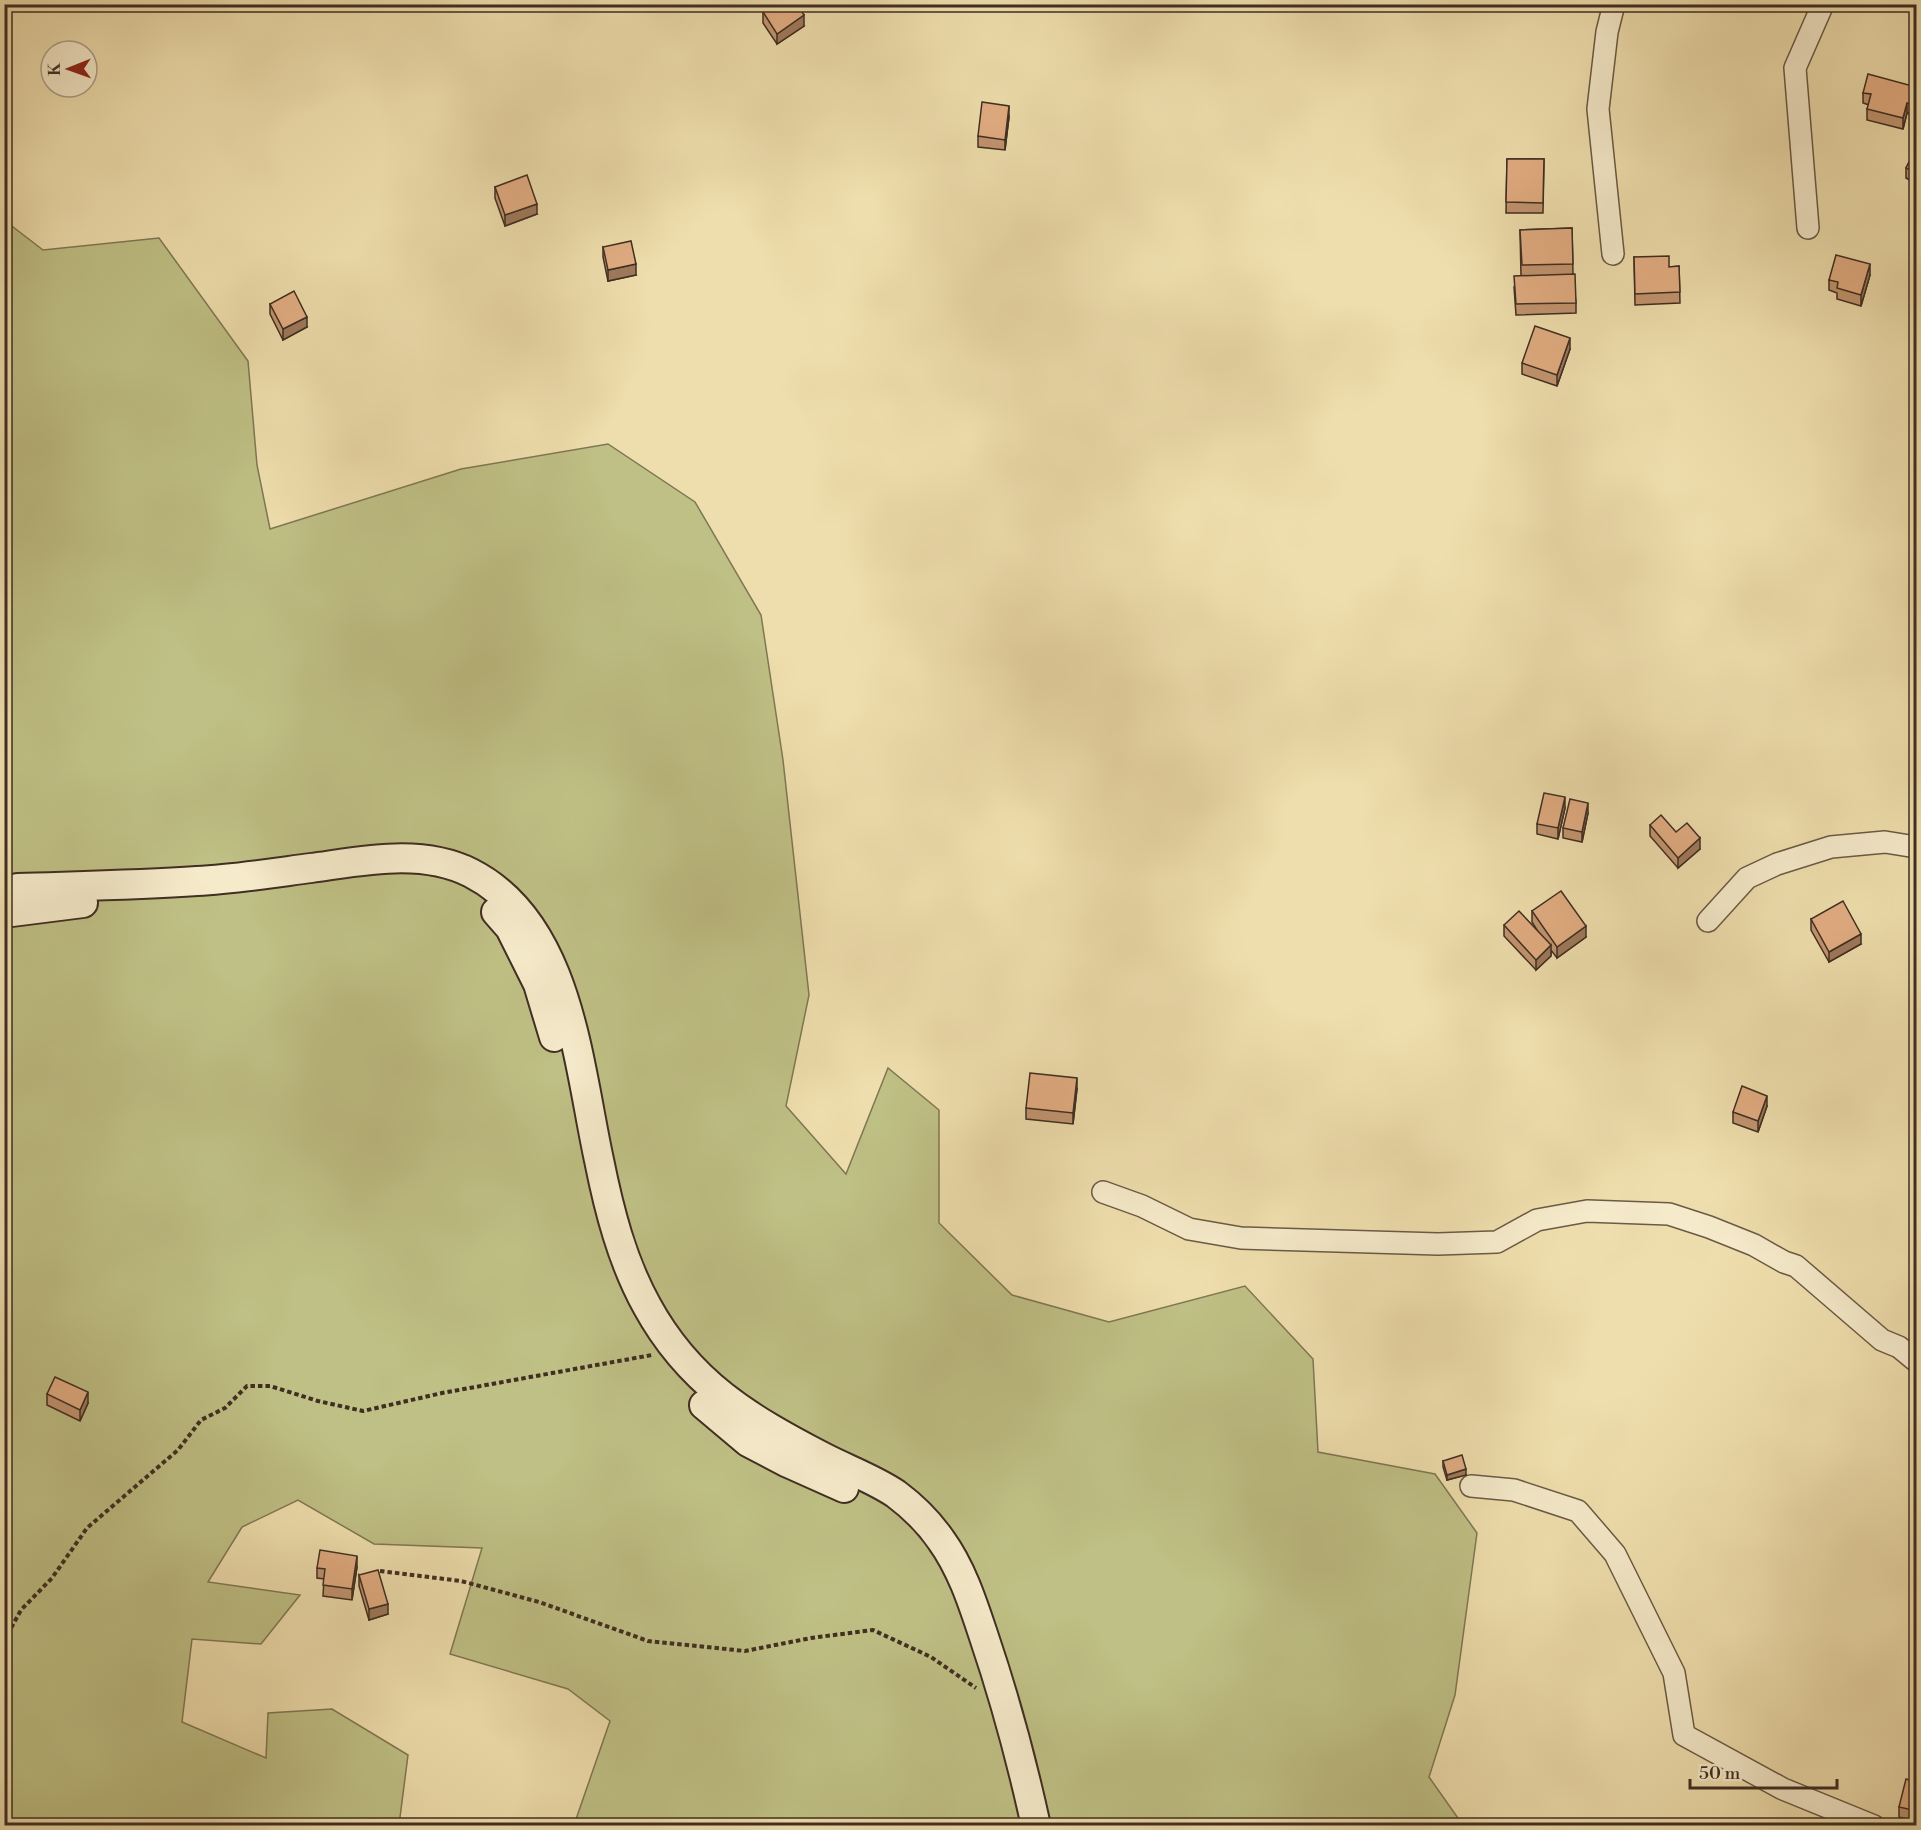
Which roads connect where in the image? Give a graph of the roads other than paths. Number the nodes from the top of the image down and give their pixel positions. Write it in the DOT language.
graph roads {
  1 [pos="1614,4"];
  2 [pos="1823,4"];
  3 [pos="1808,228"];
  4 [pos="1613,254"];
  5 [pos="1917,847"];
  6 [pos="4,891"];
  7 [pos="4,913"];
  8 [pos="1708,921"];
  9 [pos="1103,1192"];
  10 [pos="1917,1361"];
  11 [pos="1471,1486"];
  12 [pos="1017,1826"];
  13 [pos="1036,1826"];
  14 [pos="1874,1826"];
  1 -- 4 [label="street"];
  2 -- 3 [label="street"];
  5 -- 8 [label="street"];
  6 -- 13 [label="main road"];
  7 -- 12 [label="main road"];
  9 -- 10 [label="street"];
  11 -- 14 [label="street"];
}
